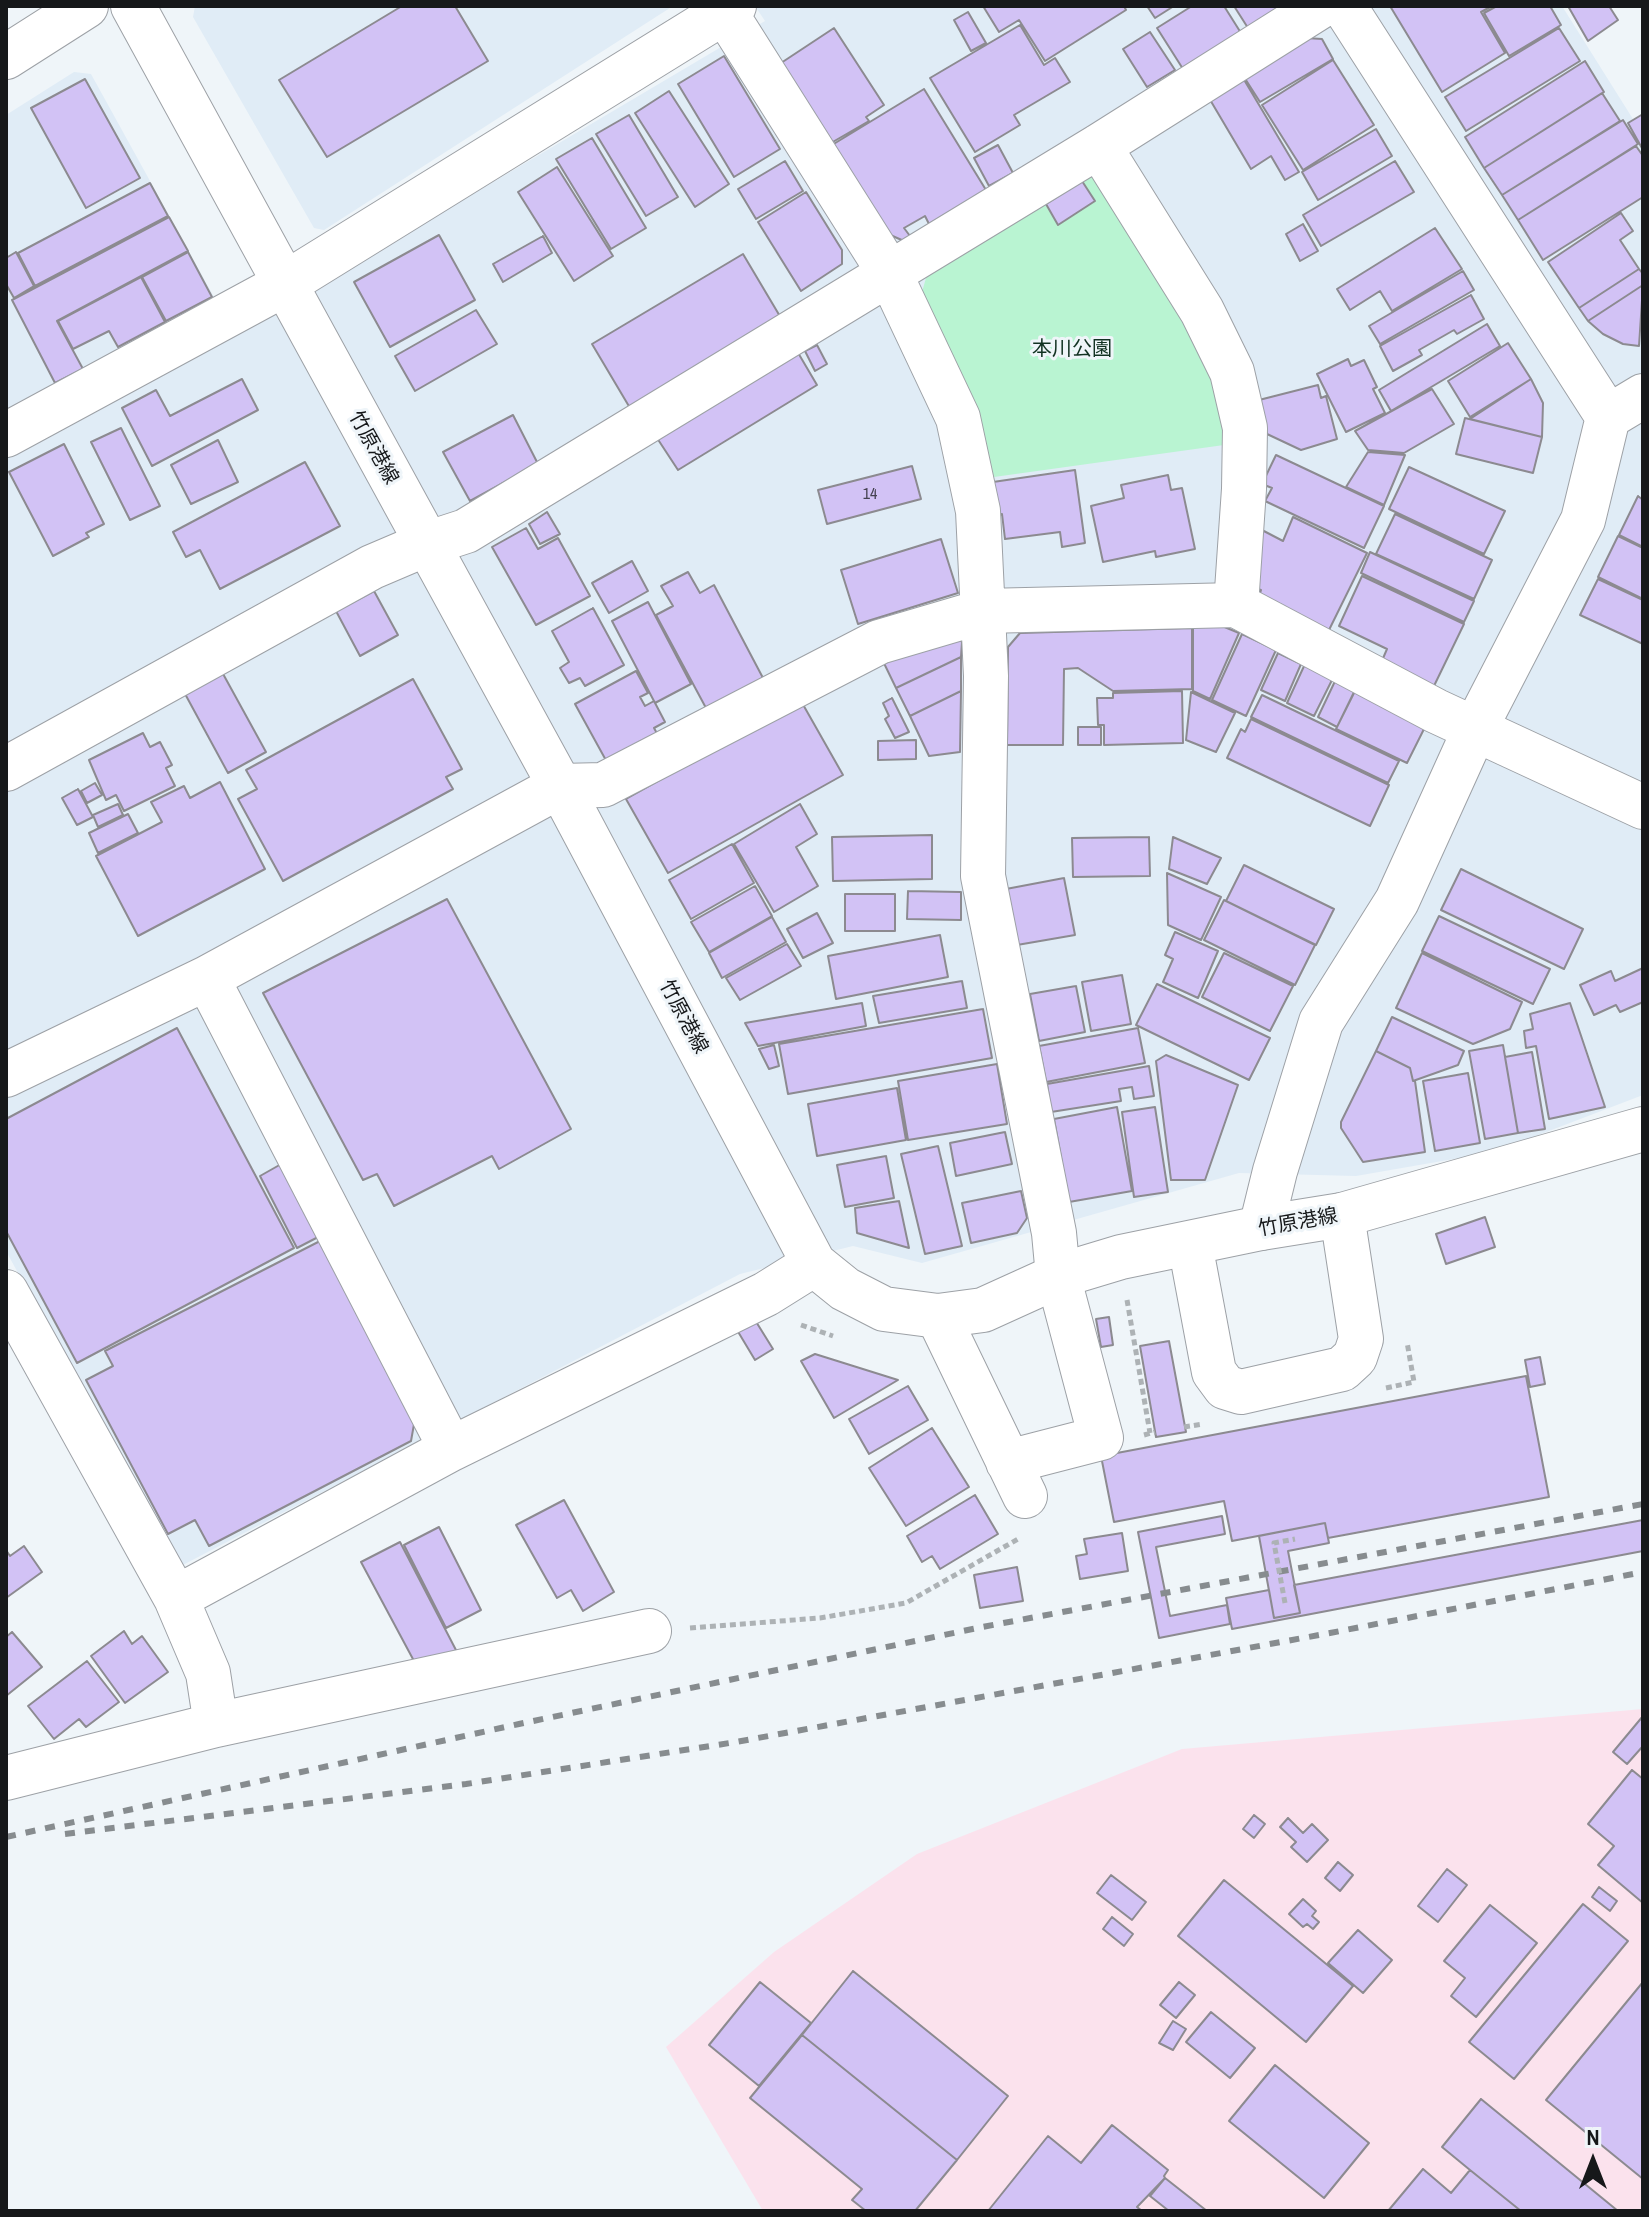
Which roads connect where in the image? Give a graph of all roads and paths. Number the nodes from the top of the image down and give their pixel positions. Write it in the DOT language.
graph roads {
  1 [pos="86,6"];
  2 [pos="133,6"];
  3 [pos="1321,6"];
  4 [pos="1344,6"];
  5 [pos="727,8"];
  6 [pos="6,57"];
  7 [pos="1099,146"];
  8 [pos="889,272"];
  9 [pos="283,285"];
  10 [pos="1625,406"];
  11 [pos="6,435"];
  12 [pos="426,544"];
  13 [pos="1236,605"];
  14 [pos="984,611"];
  15 [pos="1475,729"];
  16 [pos="6,769"];
  17 [pos="560,786"];
  18 [pos="1643,807"];
  19 [pos="207,978"];
  20 [pos="6,1075"];
  21 [pos="1643,1129"];
  22 [pos="1342,1215"];
  23 [pos="1261,1228"];
  24 [pos="1190,1244"];
  25 [pos="814,1264"];
  26 [pos="1058,1276"];
  27 [pos="6,1292"];
  28 [pos="1127,1298"];
  29 [pos="938,1316"];
  30 [pos="1150,1433"];
  31 [pos="451,1449"];
  32 [pos="1017,1479"];
  33 [pos="1295,1539"];
  34 [pos="176,1598"];
  35 [pos="1285,1603"];
  36 [pos="649,1631"];
  37 [pos="216,1725"];
  38 [pos="6,1778"];
  1 -- 6 [label="main road"];
  2 -- 9 [label="main road, 竹原港線"];
  3 -- 7 [label="main road"];
  4 -- 10 [label="main road"];
  5 -- 8 [label="main road"];
  5 -- 9 [label="main road"];
  7 -- 8 [label="main road"];
  7 -- 13 [label="main road"];
  8 -- 12 [label="main road"];
  8 -- 14 [label="main road"];
  9 -- 11 [label="main road"];
  9 -- 12 [label="main road, 竹原港線"];
  10 -- 15 [label="main road"];
  12 -- 16 [label="main road"];
  12 -- 17 [label="main road, 竹原港線"];
  13 -- 14 [label="main road"];
  13 -- 15 [label="main road"];
  14 -- 17 [label="main road"];
  14 -- 26 [label="main road"];
  15 -- 18 [label="main road"];
  15 -- 23 [label="main road"];
  17 -- 19 [label="main road"];
  17 -- 25 [label="main road, 竹原港線"];
  19 -- 20 [label="main road"];
  19 -- 31 [label="main road"];
  21 -- 22 [label="main road, 竹原港線"];
  22 -- 23 [label="main road, 竹原港線"];
  22 -- 24 [label="main road"];
  23 -- 24 [label="main road, 竹原港線"];
  24 -- 26 [label="main road, 竹原港線"];
  25 -- 29 [label="main road, 竹原港線"];
  25 -- 31 [label="main road"];
  26 -- 29 [label="main road, 竹原港線"];
  26 -- 32 [label="main road"];
  27 -- 34 [label="main road"];
  28 -- 30 [label="path"];
  29 -- 32 [label="main road"];
  31 -- 34 [label="main road"];
  32 -- 36 [label="path"];
  33 -- 35 [label="path, bridge"];
  34 -- 37 [label="main road"];
  36 -- 37 [label="main road"];
  37 -- 38 [label="main road"];
}
